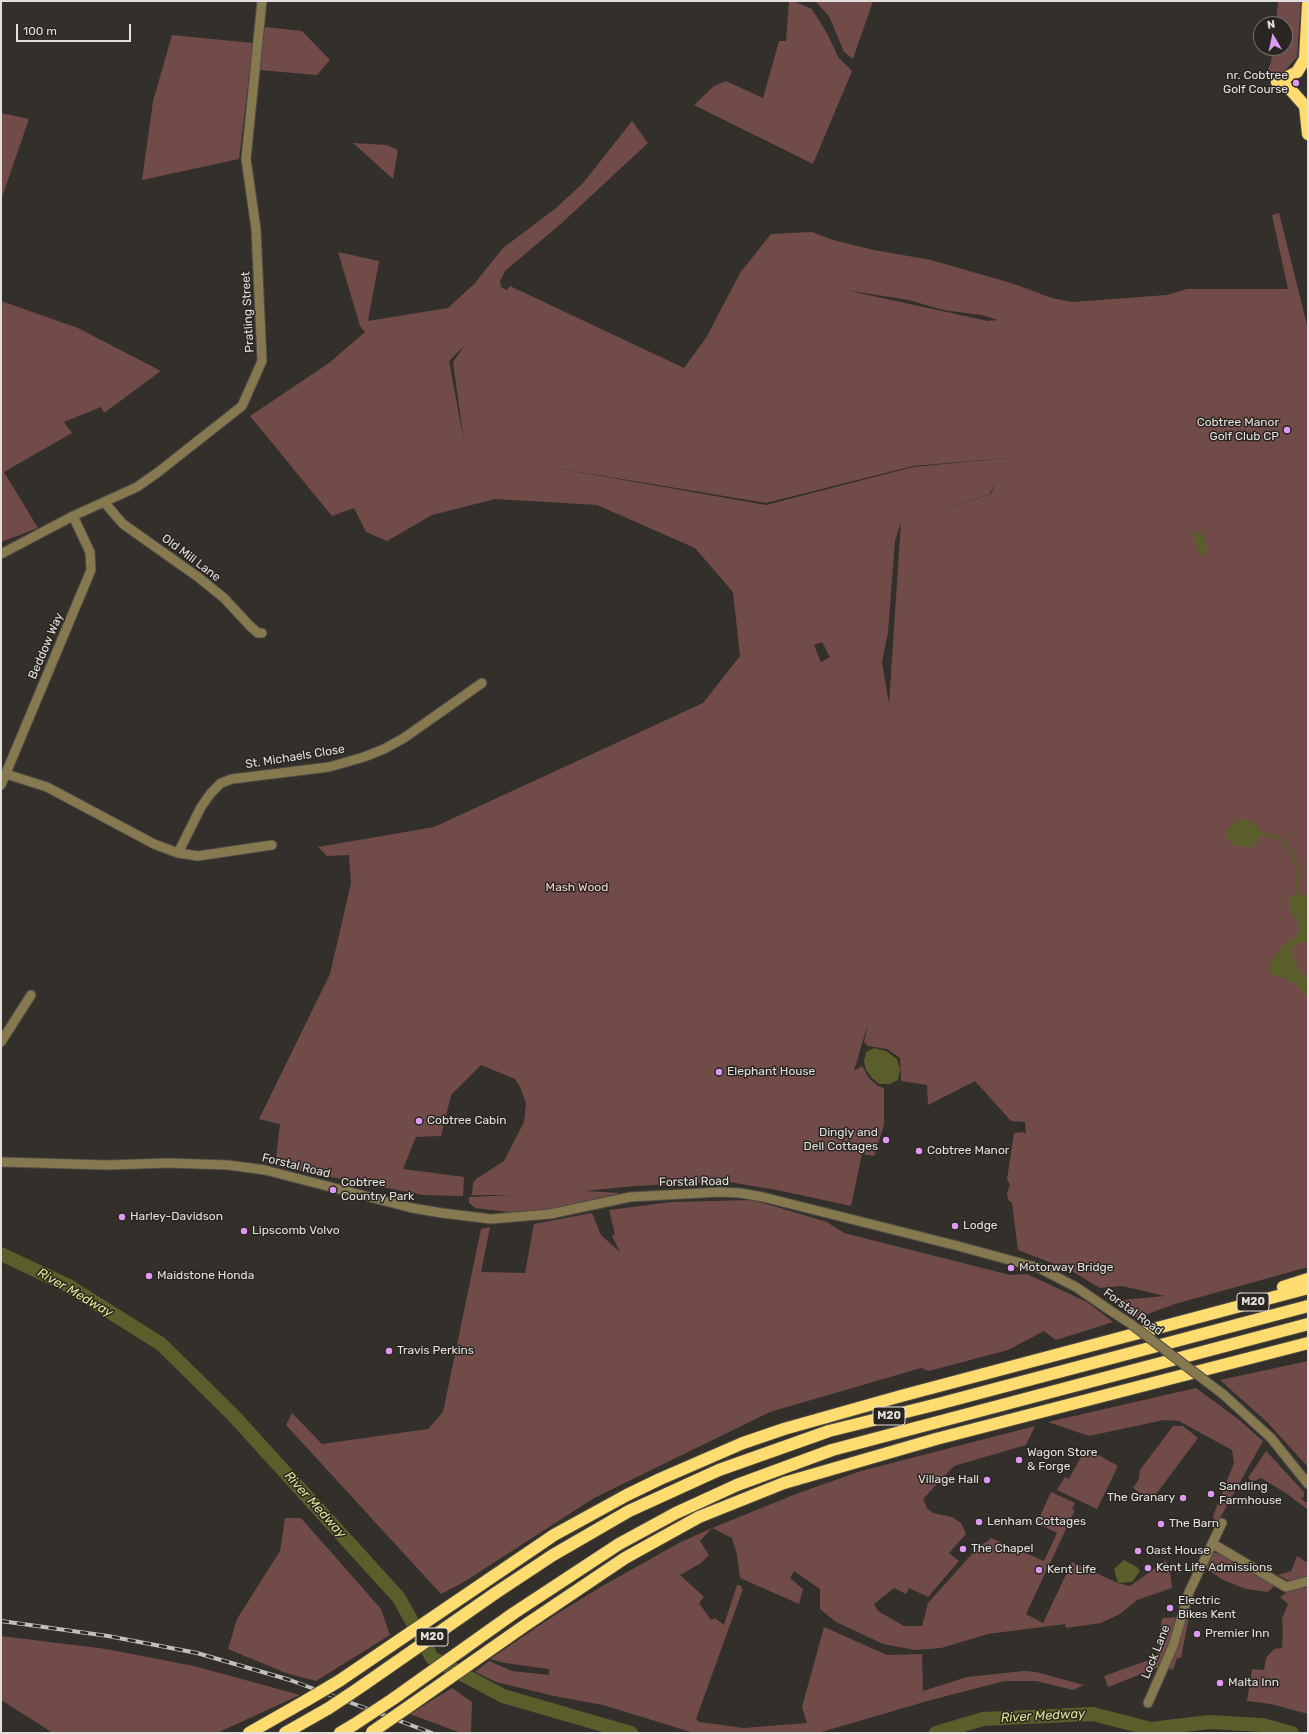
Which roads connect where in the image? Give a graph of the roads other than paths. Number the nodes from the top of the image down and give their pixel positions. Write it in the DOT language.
graph roads {
  1 [pos="262,1"];
  2 [pos="1308,4"];
  3 [pos="1308,134"];
  4 [pos="104,502"];
  5 [pos="72,516"];
  6 [pos="1,554"];
  7 [pos="262,633"];
  8 [pos="482,683"];
  9 [pos="6,774"];
  10 [pos="1,785"];
  11 [pos="272,845"];
  12 [pos="178,853"];
  13 [pos="31,996"];
  14 [pos="1,1042"];
  15 [pos="1,1162"];
  16 [pos="1308,1279"];
  17 [pos="1308,1288"];
  18 [pos="1308,1306"];
  19 [pos="1199,1316"];
  20 [pos="1308,1324"];
  21 [pos="1308,1343"];
  22 [pos="1308,1349"];
  23 [pos="1201,1371"];
  24 [pos="1308,1484"];
  25 [pos="1222,1523"];
  26 [pos="1213,1544"];
  27 [pos="1308,1581"];
  28 [pos="1148,1703"];
  29 [pos="371,1732"];
  30 [pos="249,1733"];
  31 [pos="286,1733"];
  32 [pos="340,1733"];
  1 -- 4 [label="street, Pratling Street"];
  2 -- 3 [label="highway"];
  4 -- 5 [label="street, Pratling Street"];
  4 -- 7 [label="street, Old Mill Lane"];
  5 -- 6 [label="street, Pratling Street"];
  5 -- 9 [label="street, Beddow Way"];
  8 -- 12 [label="street, St. Michaels Close"];
  9 -- 10 [label="street, Beddow Way"];
  9 -- 12 [label="street"];
  11 -- 12 [label="street"];
  13 -- 14 [label="street"];
  15 -- 24 [label="street, Forstal Road, bridge"];
  16 -- 19 [label="highway, M20"];
  17 -- 19 [label="highway, M20"];
  18 -- 31 [label="highway, M20, bridge"];
  19 -- 30 [label="highway, M20, bridge"];
  20 -- 32 [label="highway, M20, bridge"];
  21 -- 23 [label="highway"];
  22 -- 23 [label="highway"];
  23 -- 29 [label="highway, bridge"];
  25 -- 26 [label="street, Lock Lane"];
  26 -- 27 [label="street"];
  26 -- 28 [label="street, Lock Lane"];
}
